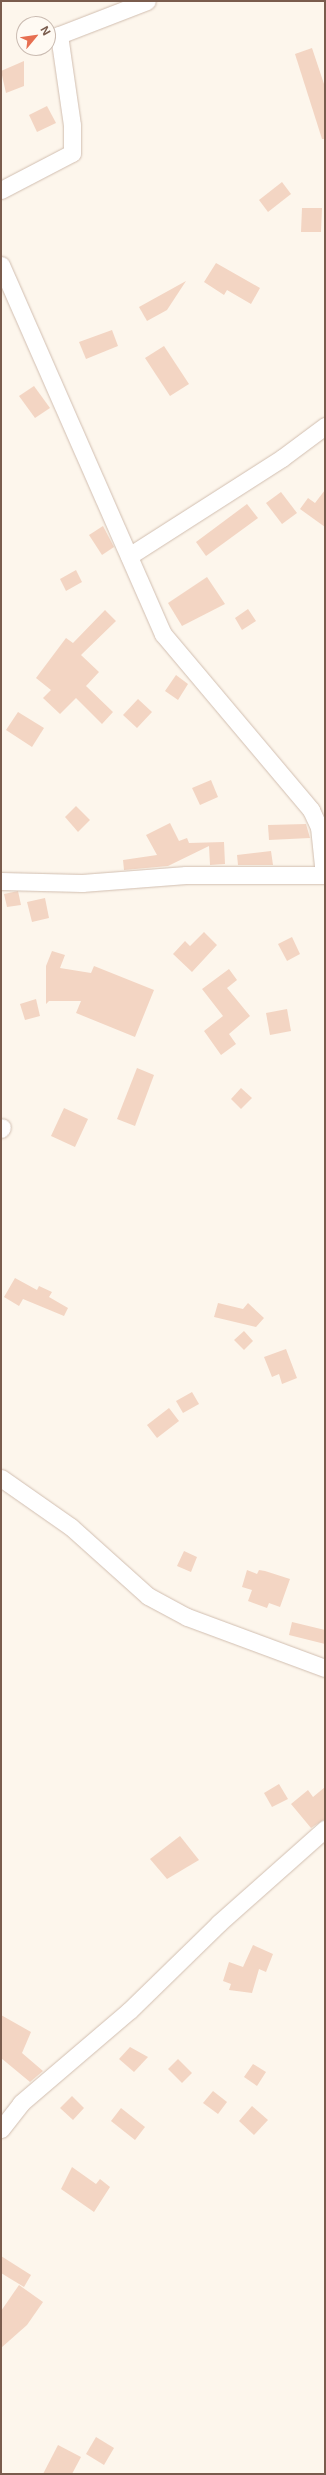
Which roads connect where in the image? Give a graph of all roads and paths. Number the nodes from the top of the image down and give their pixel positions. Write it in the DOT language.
graph roads {
  1 [pos="147,1"];
  2 [pos="1,190"];
  3 [pos="1,264"];
  4 [pos="325,426"];
  5 [pos="129,556"];
  6 [pos="324,875"];
  7 [pos="1,882"];
  8 [pos="1,1478"];
  9 [pos="325,1668"];
  10 [pos="325,1829"];
  11 [pos="1,2129"];
  1 -- 2 [label="street"];
  3 -- 5 [label="street"];
  4 -- 5 [label="street"];
  5 -- 6 [label="street"];
  6 -- 7 [label="street"];
  8 -- 9 [label="street"];
  10 -- 11 [label="street"];
}
